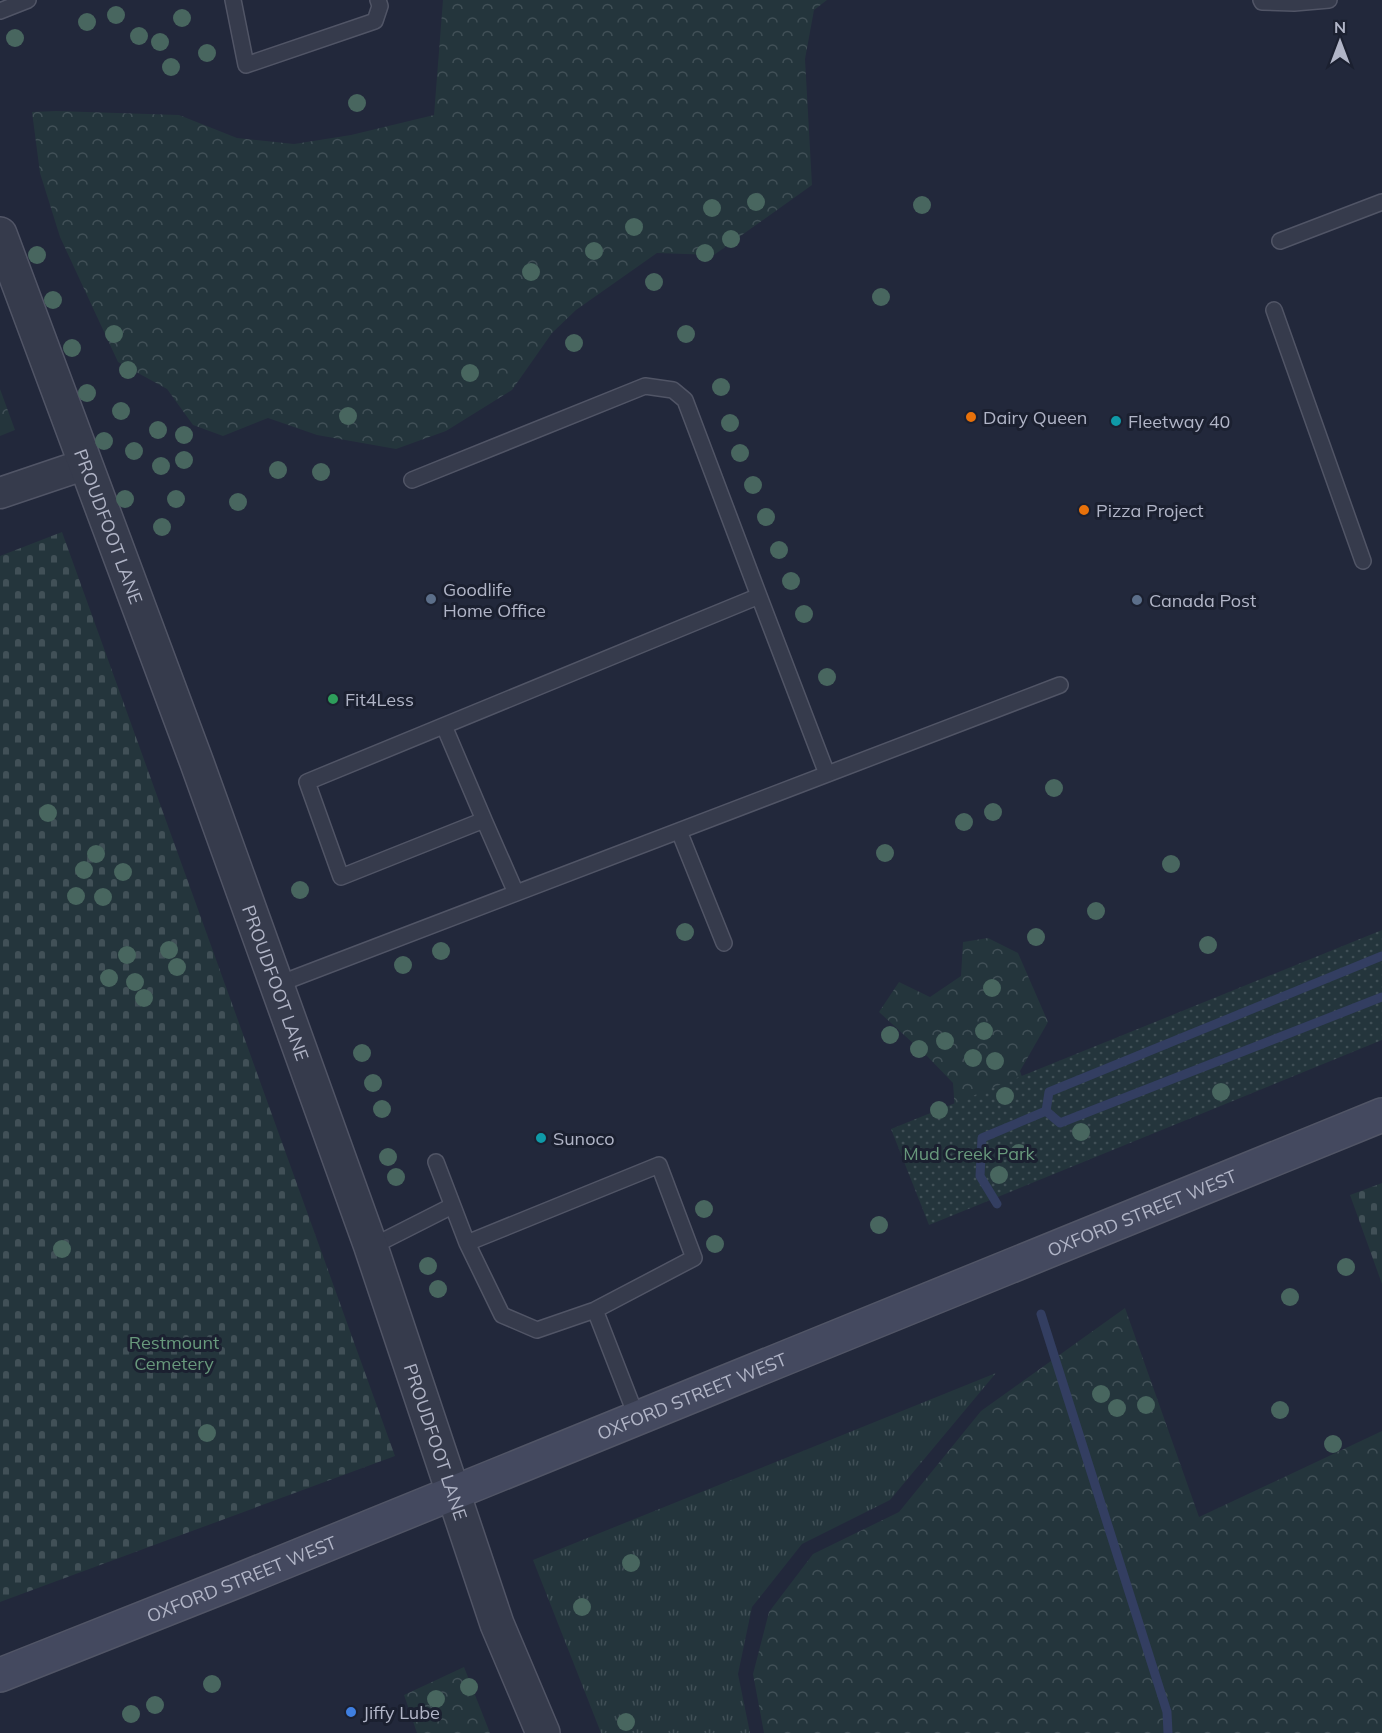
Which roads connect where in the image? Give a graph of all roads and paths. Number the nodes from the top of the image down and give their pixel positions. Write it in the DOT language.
graph roads {
  1 [pos="28,0"];
  2 [pos="233,0"];
  3 [pos="378,0"];
  4 [pos="1261,0"];
  5 [pos="1329,0"];
  6 [pos="0,11"];
  7 [pos="1382,202"];
  8 [pos="0,234"];
  9 [pos="1280,241"];
  10 [pos="1274,310"];
  11 [pos="86,464"];
  12 [pos="412,480"];
  13 [pos="0,492"];
  14 [pos="1363,561"];
  15 [pos="759,596"];
  16 [pos="1060,685"];
  17 [pos="444,726"];
  18 [pos="827,774"];
  19 [pos="484,820"];
  20 [pos="679,831"];
  21 [pos="516,893"];
  22 [pos="724,943"];
  23 [pos="276,985"];
  24 [pos="1382,1115"];
  25 [pos="436,1162"];
  26 [pos="453,1206"];
  27 [pos="467,1243"];
  28 [pos="371,1247"];
  29 [pos="595,1311"];
  30 [pos="637,1418"];
  31 [pos="453,1493"];
  32 [pos="0,1675"];
  33 [pos="543,1733"];
  1 -- 6 [label="lane"];
  2 -- 3 [label="lane"];
  4 -- 5 [label="lane"];
  7 -- 9 [label="lane"];
  8 -- 11 [label="street, PROUDFOOT LANE"];
  10 -- 14 [label="lane"];
  11 -- 13 [label="street"];
  11 -- 23 [label="street, PROUDFOOT LANE"];
  12 -- 15 [label="lane"];
  15 -- 17 [label="lane"];
  15 -- 18 [label="lane"];
  16 -- 18 [label="lane"];
  17 -- 19 [label="lane"];
  17 -- 19 [label="lane"];
  18 -- 20 [label="lane"];
  19 -- 21 [label="lane"];
  20 -- 21 [label="lane"];
  20 -- 22 [label="lane"];
  21 -- 23 [label="lane"];
  23 -- 28 [label="street, PROUDFOOT LANE"];
  24 -- 30 [label="main road, OXFORD STREET WEST"];
  25 -- 26 [label="lane"];
  26 -- 27 [label="lane"];
  26 -- 28 [label="lane"];
  27 -- 29 [label="lane"];
  27 -- 29 [label="lane"];
  28 -- 31 [label="street, PROUDFOOT LANE"];
  29 -- 30 [label="lane"];
  30 -- 31 [label="main road, OXFORD STREET WEST"];
  31 -- 32 [label="main road, OXFORD STREET WEST"];
  31 -- 33 [label="street, PROUDFOOT LANE"];
}
